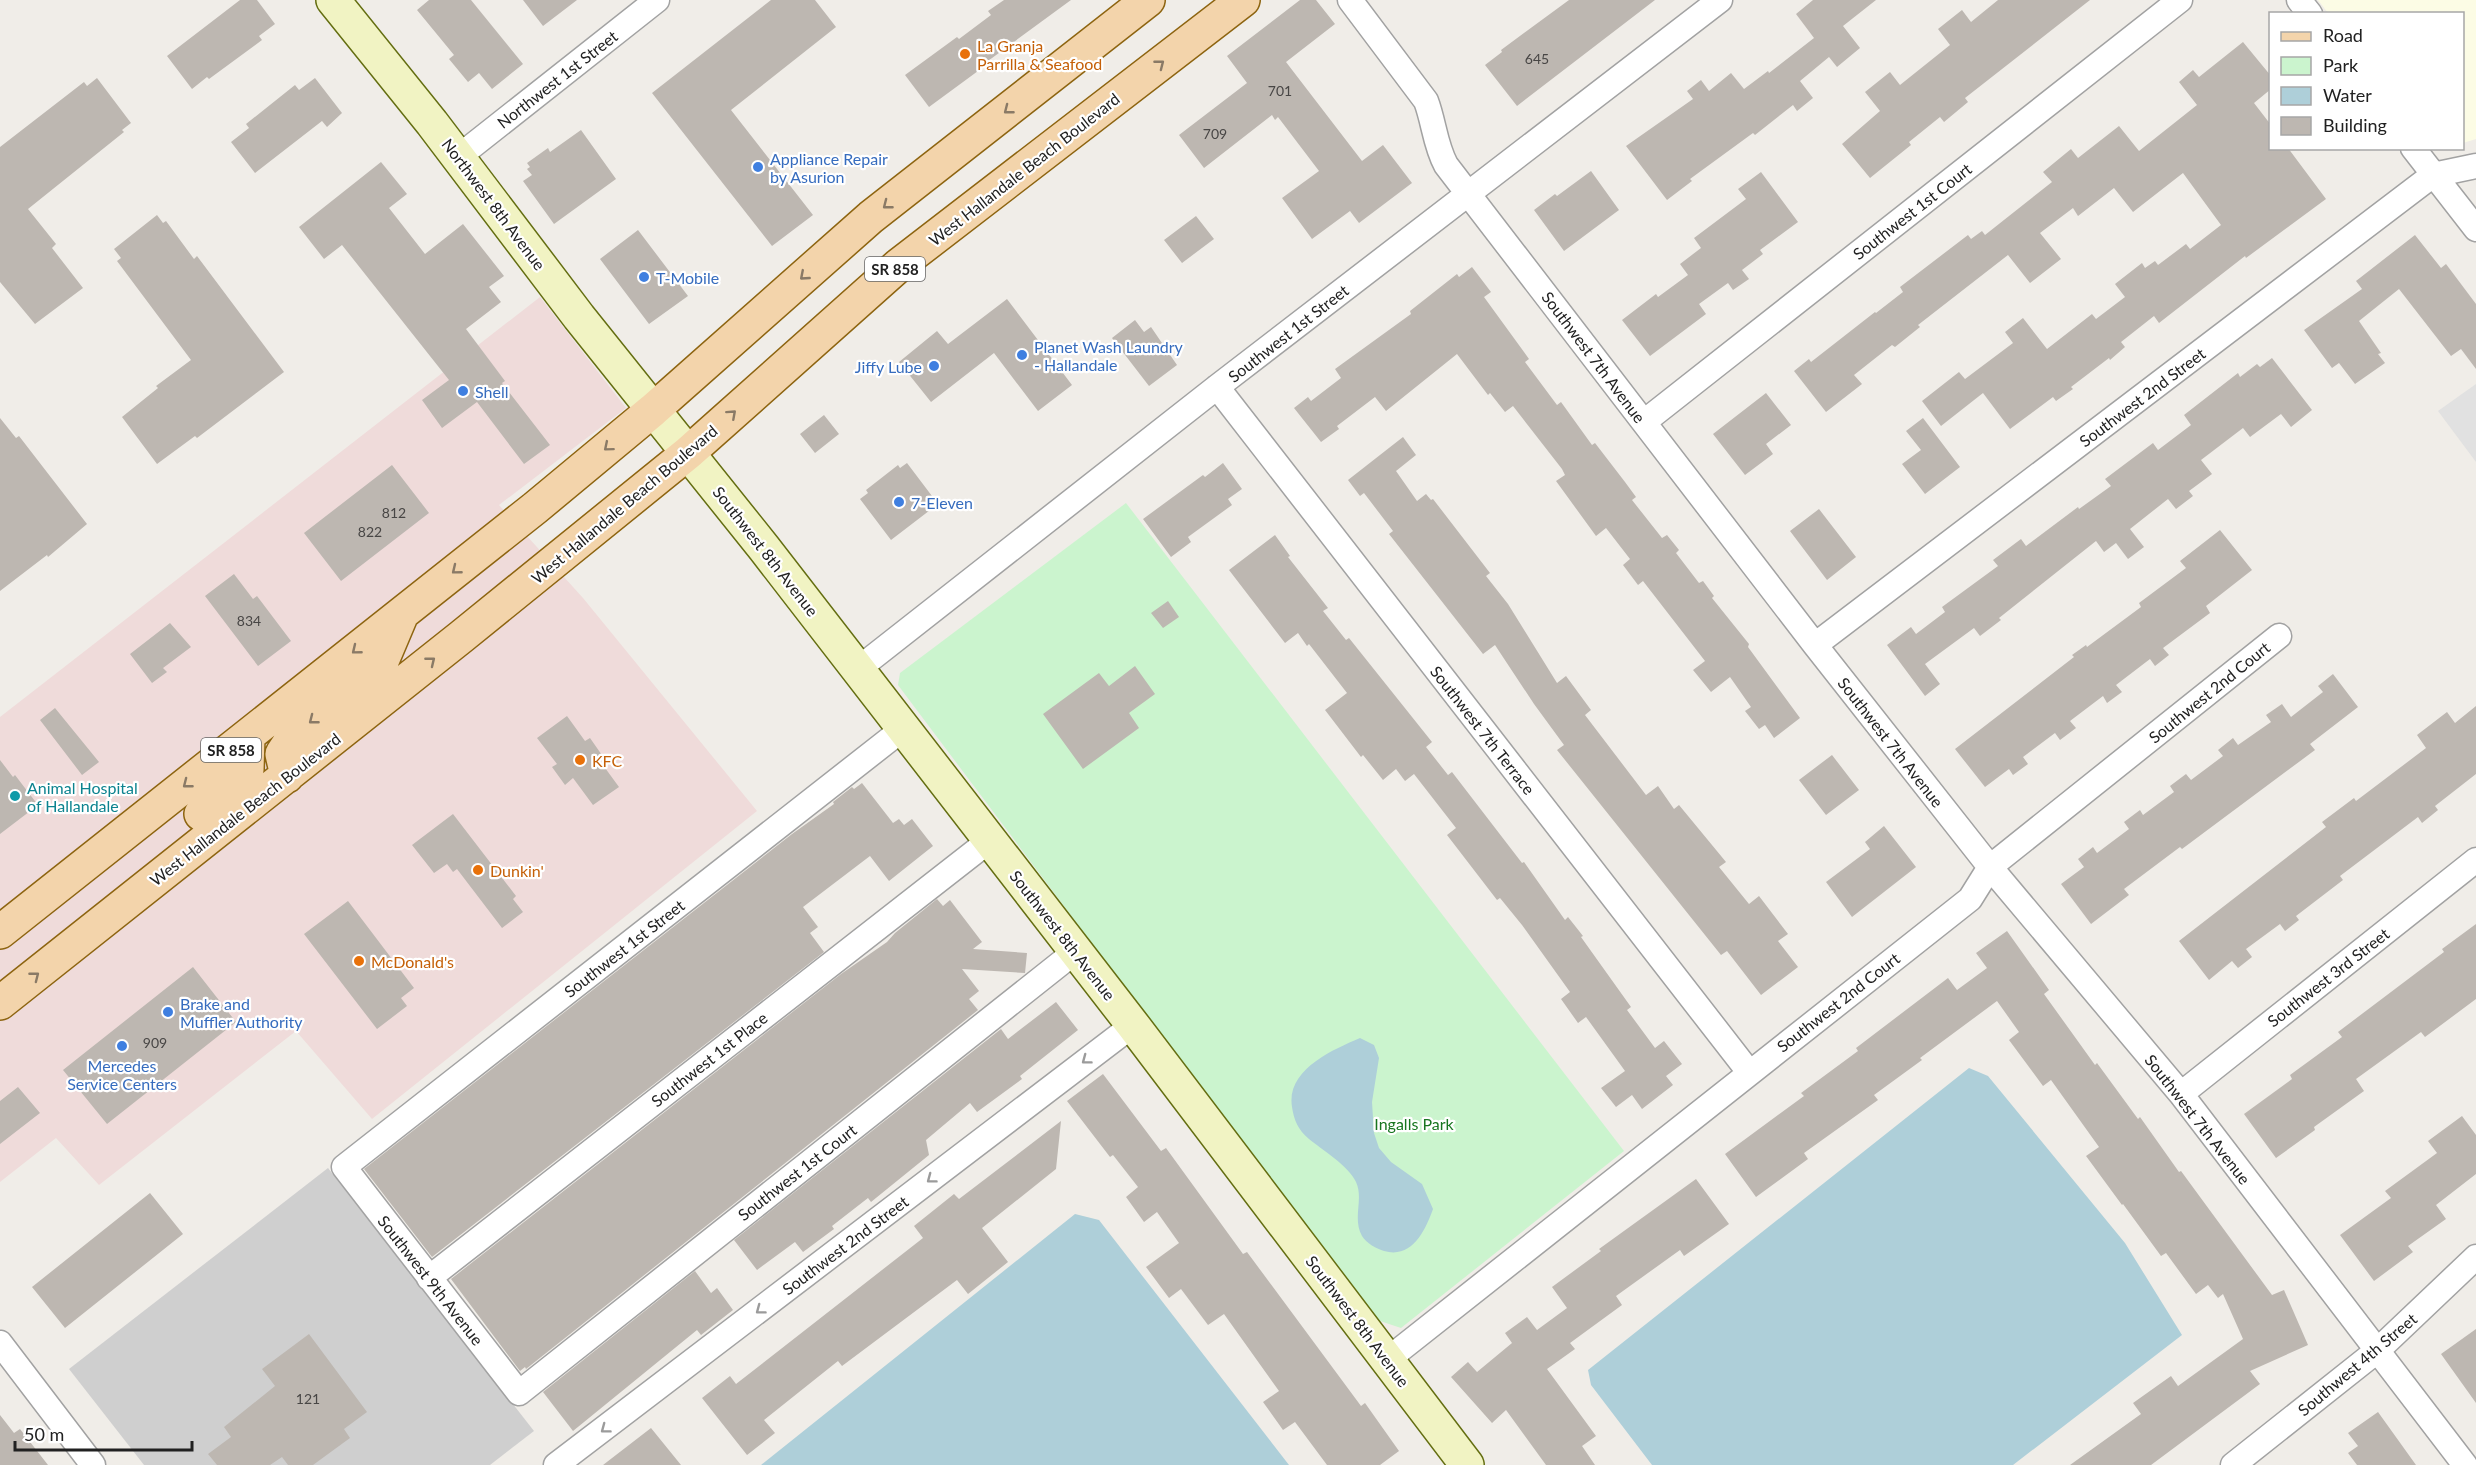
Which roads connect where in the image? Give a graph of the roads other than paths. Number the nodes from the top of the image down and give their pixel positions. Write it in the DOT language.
graph roads {
  1 [pos="333,0"];
  2 [pos="657,0"];
  3 [pos="1148,0"];
  4 [pos="1350,0"];
  5 [pos="1720,0"];
  6 [pos="2180,0"];
  7 [pos="2299,0"];
  8 [pos="1241,1"];
  9 [pos="2308,12"];
  10 [pos="2414,150"];
  11 [pos="457,158"];
  12 [pos="2476,166"];
  13 [pos="2433,175"];
  14 [pos="1468,194"];
  15 [pos="2476,228"];
  16 [pos="1217,387"];
  17 [pos="653,410"];
  18 [pos="1644,422"];
  19 [pos="688,453"];
  20 [pos="402,613"];
  21 [pos="2279,636"];
  22 [pos="1815,645"];
  23 [pos="858,669"];
  24 [pos="904,728"];
  25 [pos="248,737"];
  26 [pos="287,776"];
  27 [pos="990,840"];
  28 [pos="2476,860"];
  29 [pos="1990,867"];
  30 [pos="122,906"];
  31 [pos="0,932"];
  32 [pos="1076,951"];
  33 [pos="0,1003"];
  34 [pos="1133,1025"];
  35 [pos="1749,1072"];
  36 [pos="2181,1094"];
  37 [pos="344,1167"];
  38 [pos="2476,1257"];
  39 [pos="429,1278"];
  40 [pos="0,1343"];
  41 [pos="2378,1350"];
  42 [pos="1387,1360"];
  43 [pos="519,1393"];
  44 [pos="560,1464"];
  45 [pos="93,1465"];
  46 [pos="1467,1465"];
  47 [pos="2233,1465"];
  48 [pos="2465,1465"];
  1 -- 11 [label="street, Northwest 8th Avenue"];
  2 -- 11 [label="street, Northwest 1st Street"];
  3 -- 17 [label="main road, SR 858, one-way"];
  4 -- 14 [label="street, Southwest 7th Avenue"];
  5 -- 14 [label="street, Southwest 1st Street"];
  6 -- 18 [label="street, Southwest 1st Court"];
  7 -- 9 [label="street"];
  19 -- 8 [label="main road, West Hallandale Beach Boulevard / SR 858, one-way"];
  10 -- 13 [label="street"];
  11 -- 17 [label="street, Northwest 8th Avenue"];
  12 -- 13 [label="street, Southwest 2nd Street"];
  13 -- 15 [label="street"];
  13 -- 22 [label="street, Southwest 2nd Street"];
  14 -- 16 [label="street, Southwest 1st Street"];
  14 -- 18 [label="street, Southwest 7th Avenue"];
  16 -- 23 [label="street, Southwest 1st Street"];
  16 -- 35 [label="street, Southwest 7th Terrace"];
  17 -- 19 [label="street, Southwest 8th Avenue"];
  17 -- 20 [label="main road, SR 858, one-way"];
  18 -- 22 [label="street, Southwest 7th Avenue"];
  19 -- 23 [label="street, Southwest 8th Avenue"];
  26 -- 19 [label="main road, West Hallandale Beach Boulevard / SR 858, one-way"];
  20 -- 25 [label="main road, SR 858, one-way"];
  20 -- 26 [label="main road, one-way"];
  21 -- 29 [label="street, Southwest 2nd Court"];
  22 -- 29 [label="street, Southwest 7th Avenue"];
  23 -- 24 [label="street, Southwest 8th Avenue"];
  24 -- 27 [label="street, Southwest 8th Avenue"];
  24 -- 37 [label="street, Southwest 1st Street"];
  25 -- 30 [label="main road"];
  25 -- 31 [label="main road, SR 858, one-way"];
  26 -- 30 [label="main road, West Hallandale Beach Boulevard / SR 858"];
  27 -- 32 [label="street, Southwest 8th Avenue"];
  27 -- 39 [label="street, Southwest 1st Place"];
  28 -- 36 [label="street, Southwest 3rd Street"];
  29 -- 35 [label="street, Southwest 2nd Court"];
  29 -- 36 [label="street, Southwest 7th Avenue"];
  33 -- 30 [label="main road, West Hallandale Beach Boulevard / SR 858, one-way"];
  32 -- 34 [label="street, Southwest 8th Avenue"];
  32 -- 43 [label="street, Southwest 1st Court"];
  34 -- 42 [label="street, Southwest 8th Avenue"];
  34 -- 44 [label="street, Southwest 2nd Street, one-way"];
  35 -- 42 [label="street, Southwest 2nd Court"];
  36 -- 41 [label="street, Southwest 7th Avenue"];
  37 -- 39 [label="street, Southwest 9th Avenue"];
  38 -- 41 [label="street, Southwest 4th Street"];
  39 -- 43 [label="street, Southwest 9th Avenue"];
  40 -- 45 [label="street"];
  41 -- 47 [label="street, Southwest 4th Street"];
  41 -- 48 [label="street, Southwest 7th Avenue"];
  42 -- 46 [label="street, Southwest 8th Avenue"];
}
